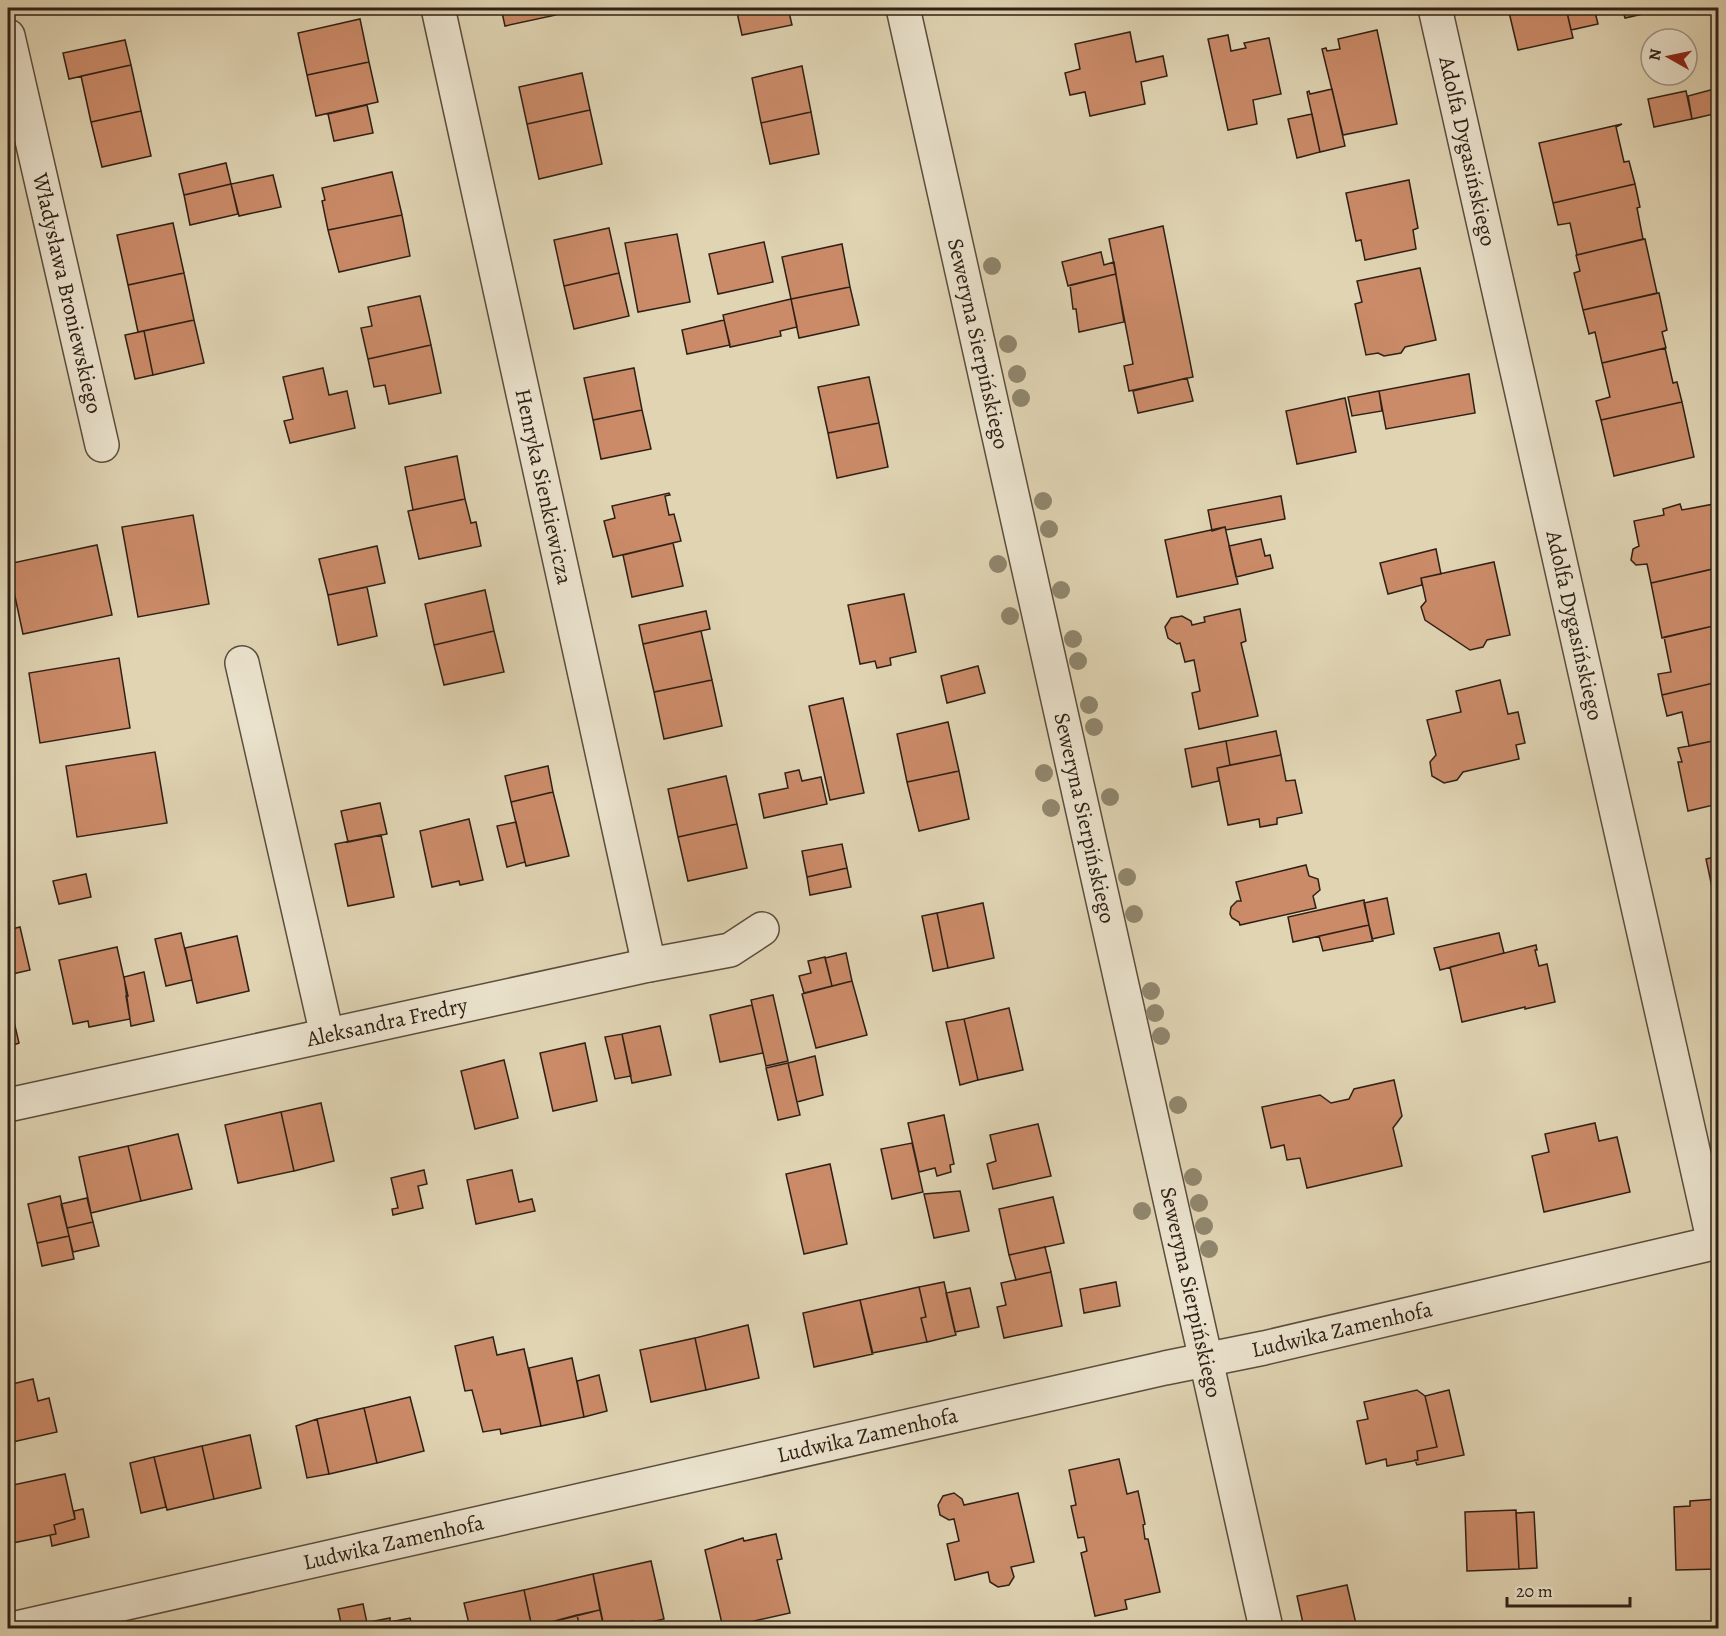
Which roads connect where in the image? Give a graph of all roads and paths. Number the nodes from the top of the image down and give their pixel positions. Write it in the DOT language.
graph roads {
  1 [pos="438,8"];
  2 [pos="903,8"];
  3 [pos="1435,8"];
  4 [pos="8,36"];
  5 [pos="102,445"];
  6 [pos="242,663"];
  7 [pos="762,929"];
  8 [pos="649,965"];
  9 [pos="327,1035"];
  10 [pos="8,1105"];
  11 [pos="1716,1243"];
  12 [pos="1207,1359"];
  13 [pos="16,1629"];
  14 [pos="1266,1629"];
  1 -- 8 [label="street, Henryka Sienkiewicza"];
  2 -- 12 [label="street, Seweryna Sierpińskiego"];
  3 -- 11 [label="street, Adolfa Dygasińskiego"];
  4 -- 5 [label="street, Władysława Broniewskiego"];
  6 -- 9 [label="street"];
  7 -- 8 [label="street, Aleksandra Fredry"];
  8 -- 9 [label="street, Aleksandra Fredry"];
  9 -- 10 [label="street, Aleksandra Fredry"];
  11 -- 12 [label="street, Ludwika Zamenhofa"];
  12 -- 13 [label="street, Ludwika Zamenhofa"];
  12 -- 14 [label="street, Seweryna Sierpińskiego"];
}
